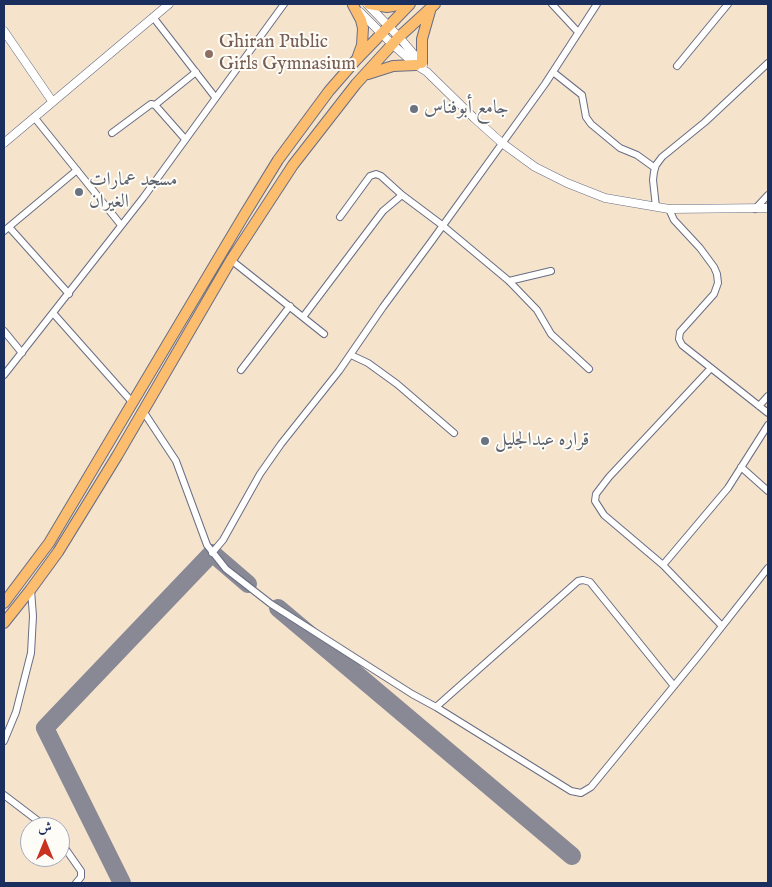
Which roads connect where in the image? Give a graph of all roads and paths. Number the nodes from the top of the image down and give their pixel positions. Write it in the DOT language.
graph roads {
  1 [pos="169,4"];
  2 [pos="284,4"];
  3 [pos="352,4"];
  4 [pos="368,4"];
  5 [pos="404,4"];
  6 [pos="410,4"];
  7 [pos="552,4"];
  8 [pos="598,4"];
  9 [pos="728,4"];
  10 [pos="433,6"];
  11 [pos="153,17"];
  12 [pos="385,30"];
  13 [pos="4,31"];
  14 [pos="578,32"];
  15 [pos="396,40"];
  16 [pos="356,60"];
  17 [pos="768,63"];
  18 [pos="676,66"];
  19 [pos="422,67"];
  20 [pos="196,72"];
  21 [pos="554,72"];
  22 [pos="364,75"];
  23 [pos="215,97"];
  24 [pos="52,101"];
  25 [pos="155,105"];
  26 [pos="34,117"];
  27 [pos="112,133"];
  28 [pos="185,139"];
  29 [pos="4,143"];
  30 [pos="502,143"];
  31 [pos="655,168"];
  32 [pos="77,170"];
  33 [pos="402,195"];
  34 [pos="768,195"];
  35 [pos="656,207"];
  36 [pos="768,208"];
  37 [pos="669,209"];
  38 [pos="755,209"];
  39 [pos="340,217"];
  40 [pos="121,225"];
  41 [pos="442,225"];
  42 [pos="6,229"];
  43 [pos="231,260"];
  44 [pos="551,271"];
  45 [pos="509,280"];
  46 [pos="69,294"];
  47 [pos="290,306"];
  48 [pos="54,313"];
  49 [pos="303,317"];
  50 [pos="4,331"];
  51 [pos="324,334"];
  52 [pos="22,353"];
  53 [pos="350,354"];
  54 [pos="711,368"];
  55 [pos="589,369"];
  56 [pos="240,370"];
  57 [pos="4,375"];
  58 [pos="768,396"];
  59 [pos="132,402"];
  60 [pos="759,406"];
  61 [pos="143,411"];
  62 [pos="768,413"];
  63 [pos="768,425"];
  64 [pos="454,433"];
  65 [pos="741,467"];
  66 [pos="768,491"];
  67 [pos="212,553"];
  68 [pos="663,565"];
  69 [pos="768,568"];
  70 [pos="31,590"];
  71 [pos="4,602"];
  72 [pos="4,623"];
  73 [pos="722,626"];
  74 [pos="674,686"];
  75 [pos="436,707"];
  76 [pos="4,741"];
  77 [pos="4,795"];
  78 [pos="33,817"];
  79 [pos="70,855"];
  80 [pos="76,883"];
  1 -- 11 [label="street"];
  2 -- 23 [label="street"];
  3 -- 12 [label="street"];
  3 -- 16 [label="main road"];
  4 -- 5 [label="main road"];
  4 -- 12 [label="street"];
  6 -- 12 [label="main road"];
  7 -- 14 [label="street"];
  8 -- 14 [label="street"];
  9 -- 18 [label="street"];
  10 -- 15 [label="main road"];
  10 -- 19 [label="main road"];
  11 -- 20 [label="street"];
  11 -- 24 [label="street"];
  12 -- 15 [label="street"];
  12 -- 16 [label="main road"];
  13 -- 24 [label="street"];
  14 -- 21 [label="street"];
  15 -- 19 [label="street"];
  15 -- 22 [label="main road"];
  16 -- 59 [label="main road"];
  17 -- 31 [label="street"];
  19 -- 22 [label="main road"];
  19 -- 30 [label="street"];
  20 -- 23 [label="street"];
  20 -- 25 [label="street"];
  21 -- 30 [label="street"];
  21 -- 31 [label="street"];
  22 -- 43 [label="main road"];
  23 -- 28 [label="street"];
  24 -- 26 [label="street"];
  25 -- 27 [label="street"];
  25 -- 28 [label="street"];
  26 -- 29 [label="street"];
  26 -- 32 [label="street"];
  28 -- 40 [label="street"];
  30 -- 35 [label="street"];
  30 -- 41 [label="street"];
  31 -- 35 [label="street"];
  32 -- 40 [label="street"];
  32 -- 42 [label="street"];
  33 -- 39 [label="street"];
  33 -- 41 [label="street"];
  33 -- 49 [label="street"];
  34 -- 38 [label="street"];
  35 -- 37 [label="street"];
  36 -- 38 [label="street"];
  37 -- 38 [label="street"];
  37 -- 54 [label="street"];
  40 -- 46 [label="street"];
  41 -- 45 [label="street"];
  41 -- 53 [label="street"];
  42 -- 46 [label="street"];
  43 -- 47 [label="street"];
  43 -- 61 [label="main road"];
  44 -- 45 [label="street"];
  45 -- 55 [label="street"];
  46 -- 48 [label="street"];
  47 -- 49 [label="street"];
  47 -- 56 [label="street"];
  48 -- 52 [label="street"];
  48 -- 59 [label="street"];
  49 -- 51 [label="street"];
  50 -- 52 [label="street"];
  52 -- 57 [label="street"];
  53 -- 64 [label="street"];
  53 -- 67 [label="street"];
  54 -- 60 [label="street"];
  54 -- 68 [label="street"];
  58 -- 60 [label="street"];
  59 -- 71 [label="main road"];
  60 -- 62 [label="street"];
  61 -- 67 [label="street"];
  61 -- 70 [label="main road"];
  63 -- 65 [label="street"];
  65 -- 66 [label="street"];
  65 -- 68 [label="street"];
  67 -- 75 [label="street"];
  68 -- 73 [label="street"];
  69 -- 73 [label="street"];
  70 -- 72 [label="main road"];
  70 -- 76 [label="street"];
  73 -- 74 [label="street"];
  74 -- 75 [label="street"];
  74 -- 75 [label="street"];
  77 -- 78 [label="street"];
  79 -- 80 [label="street"];
}
